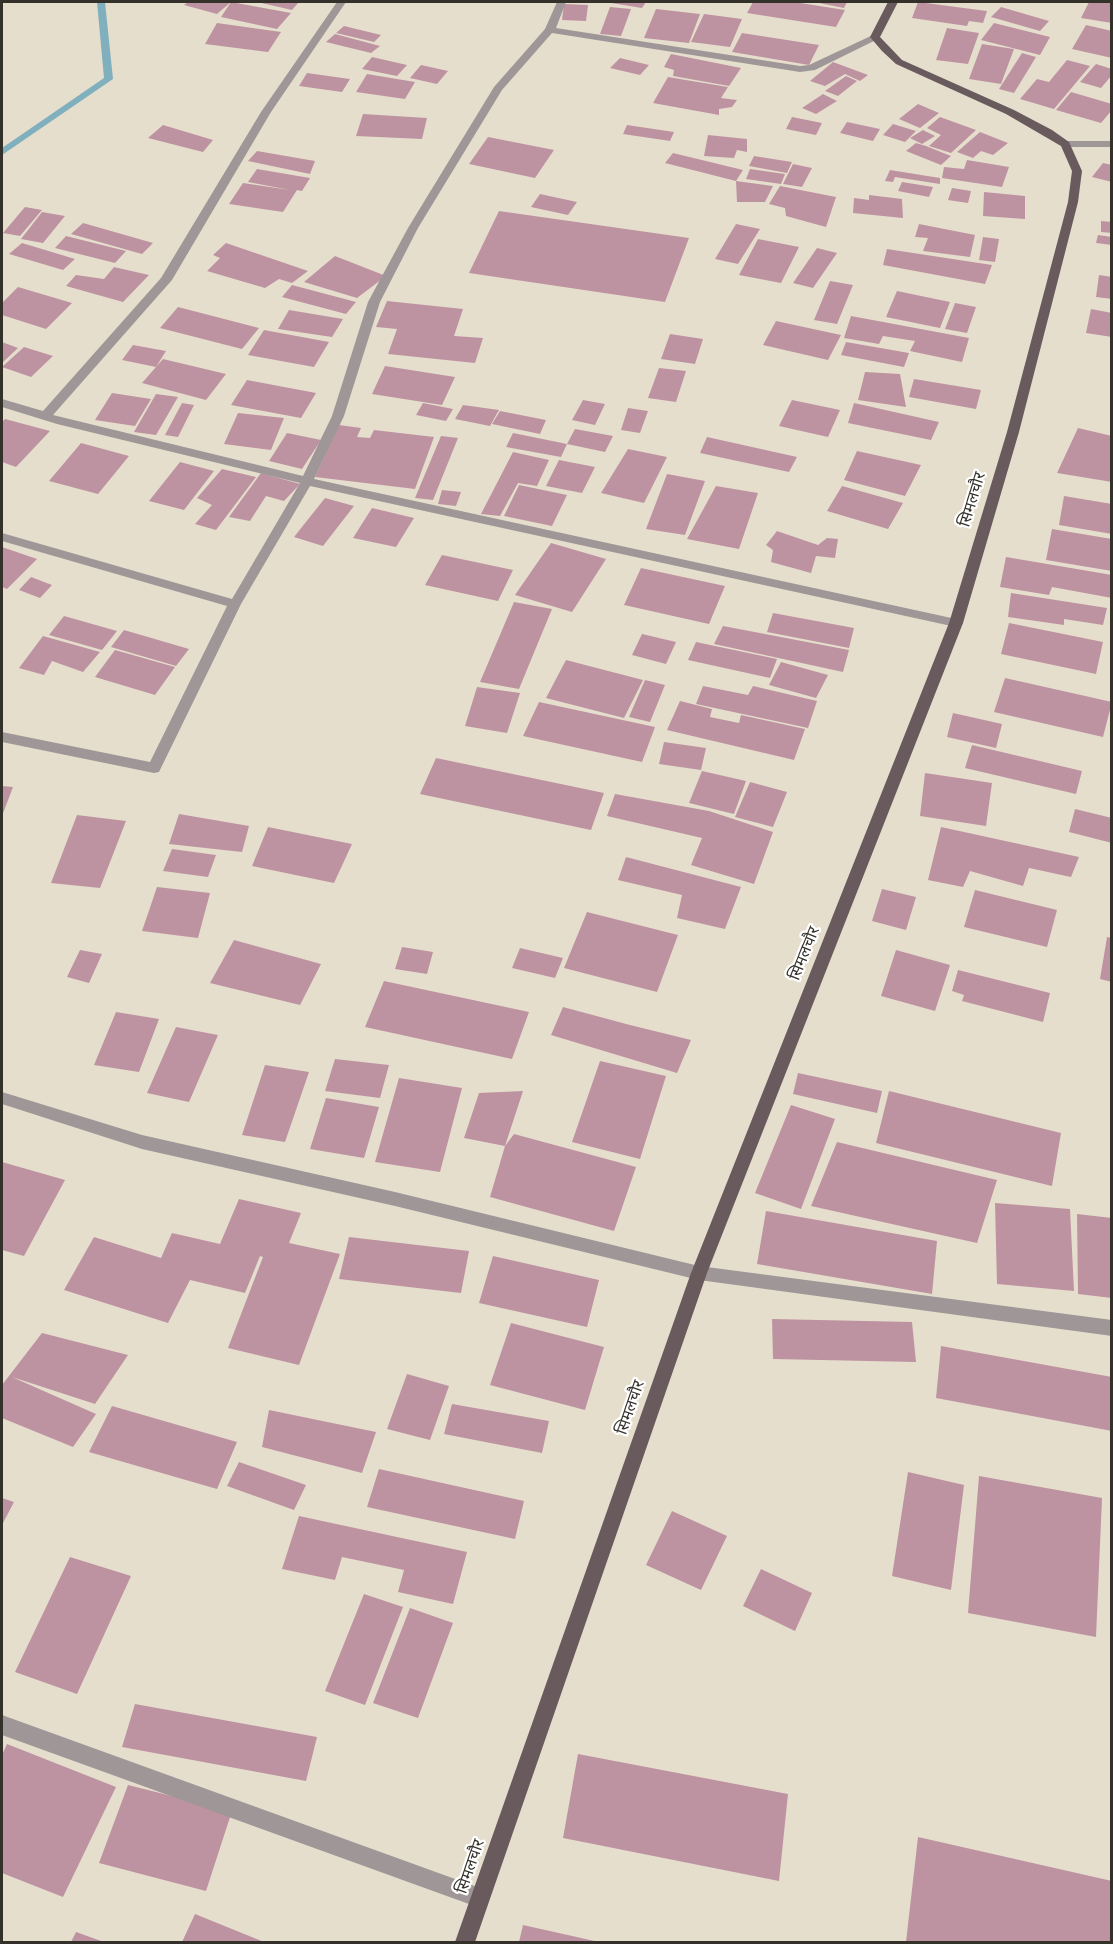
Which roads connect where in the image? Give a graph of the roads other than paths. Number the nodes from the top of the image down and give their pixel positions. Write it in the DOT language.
graph roads {
  1 [pos="341,2"];
  2 [pos="561,2"];
  3 [pos="893,2"];
  4 [pos="550,30"];
  5 [pos="875,37"];
  6 [pos="1065,144"];
  7 [pos="1112,144"];
  8 [pos="2,403"];
  9 [pos="45,416"];
  10 [pos="307,481"];
  11 [pos="2,537"];
  12 [pos="235,603"];
  13 [pos="956,623"];
  14 [pos="2,737"];
  15 [pos="2,1098"];
  16 [pos="699,1272"];
  17 [pos="1112,1328"];
  18 [pos="2,1725"];
  19 [pos="480,1899"];
  20 [pos="465,1942"];
  1 -- 9 [label="street"];
  2 -- 4 [label="street"];
  3 -- 5 [label="main road"];
  4 -- 5 [label="street"];
  4 -- 10 [label="street"];
  5 -- 6 [label="main road"];
  6 -- 7 [label="street"];
  6 -- 13 [label="main road, सिमलचौर"];
  8 -- 9 [label="street"];
  9 -- 10 [label="street"];
  10 -- 12 [label="street"];
  10 -- 13 [label="street"];
  11 -- 12 [label="street"];
  12 -- 14 [label="street"];
  13 -- 16 [label="main road, सिमलचौर"];
  15 -- 16 [label="street"];
  16 -- 17 [label="street"];
  16 -- 19 [label="main road, सिमलचौर"];
  18 -- 19 [label="street"];
  19 -- 20 [label="main road, सिमलचौर"];
}
